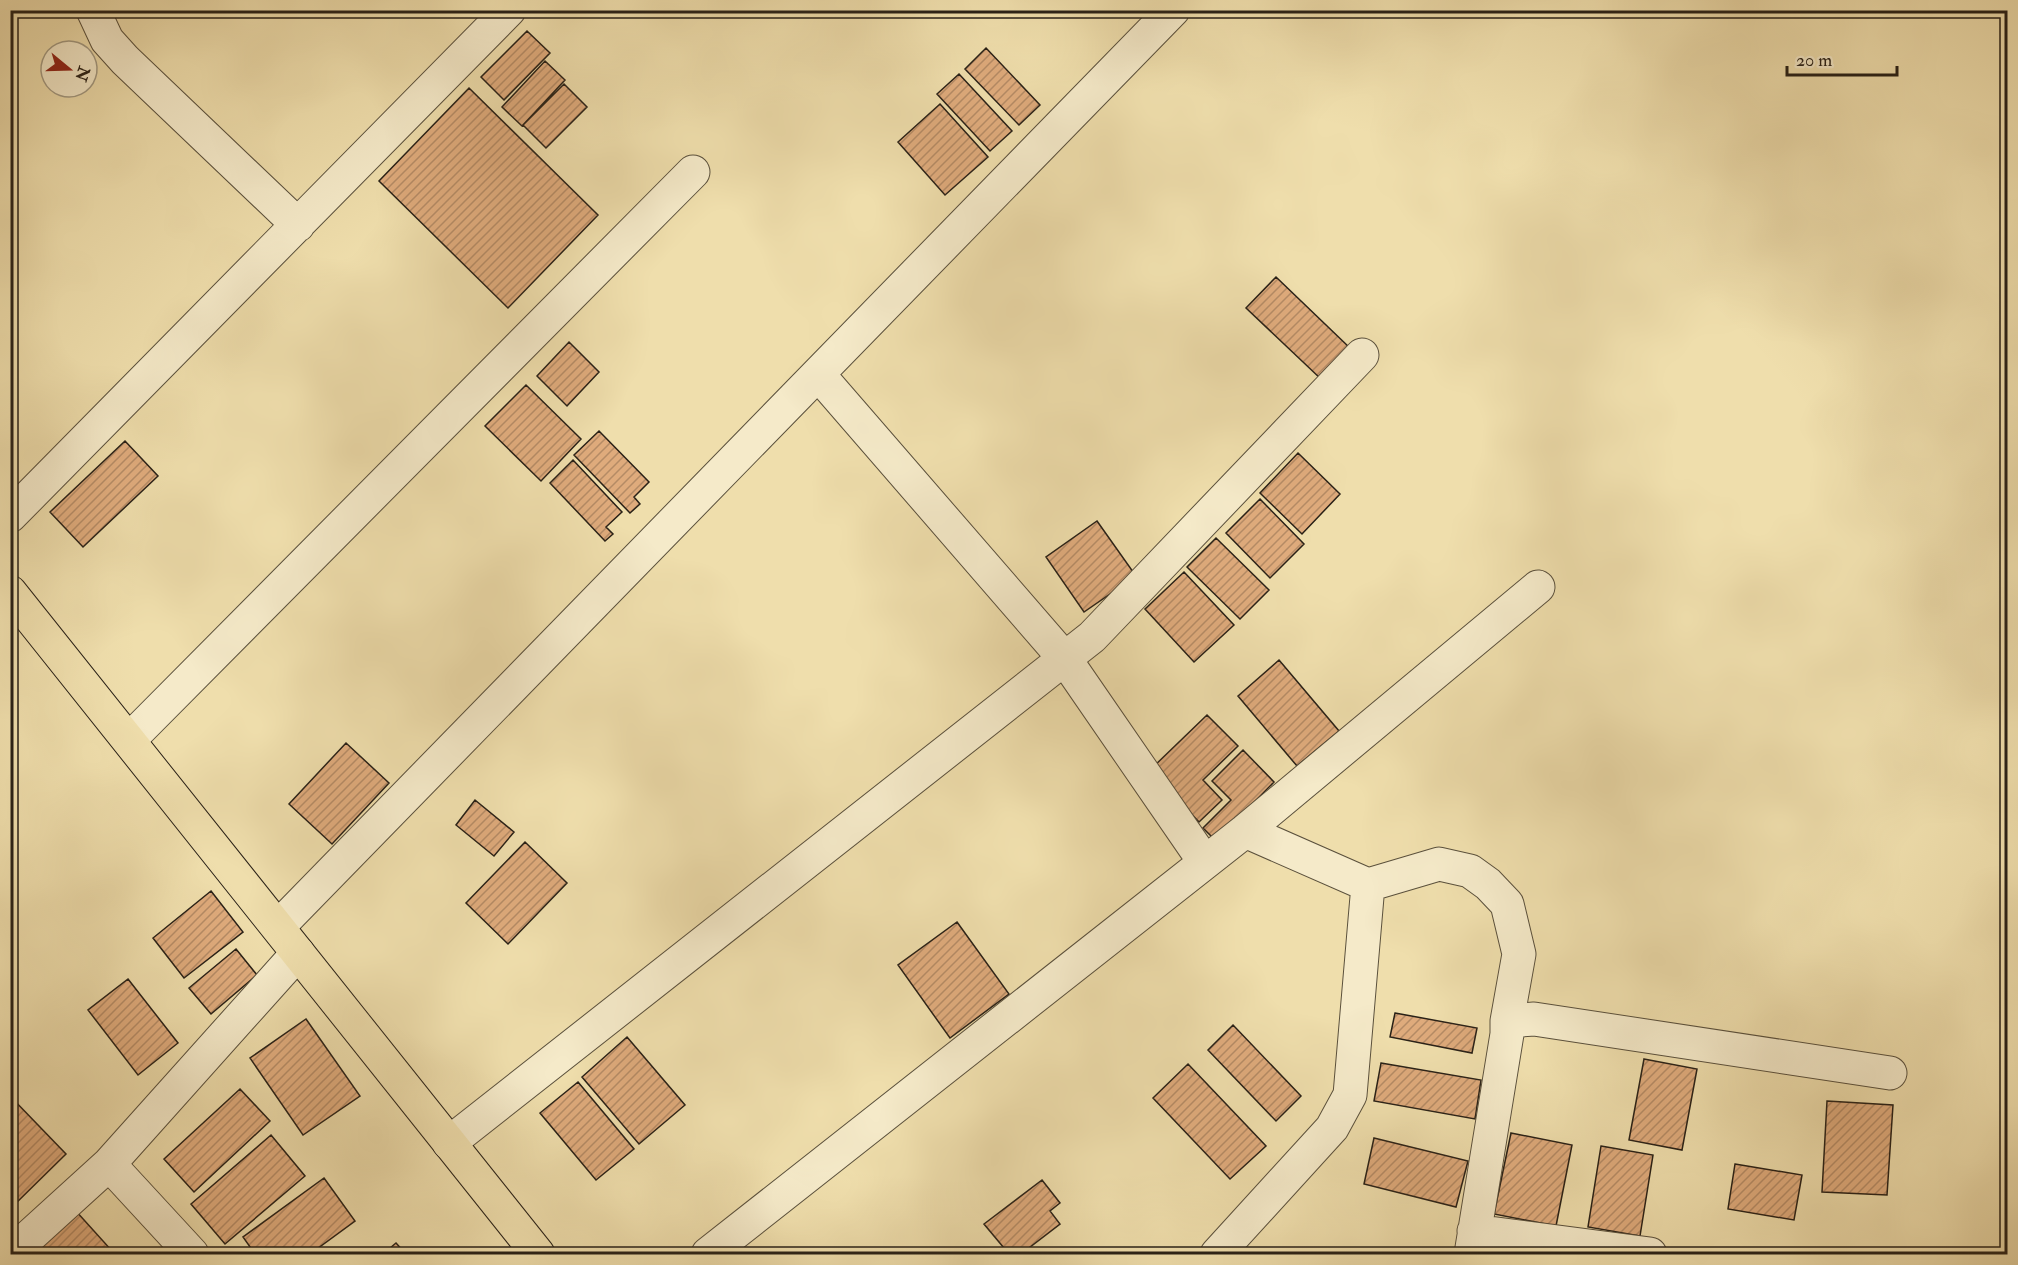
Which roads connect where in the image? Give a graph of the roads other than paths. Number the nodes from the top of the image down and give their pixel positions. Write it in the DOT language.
graph roads {
  1 [pos="93,10"];
  2 [pos="509,10"];
  3 [pos="1173,10"];
  4 [pos="693,172"];
  5 [pos="298,225"];
  6 [pos="1362,355"];
  7 [pos="818,374"];
  8 [pos="10,516"];
  9 [pos="1538,587"];
  10 [pos="10,592"];
  11 [pos="1065,659"];
  12 [pos="129,740"];
  13 [pos="1245,831"];
  14 [pos="1204,861"];
  15 [pos="1368,885"];
  16 [pos="278,927"];
  17 [pos="298,953"];
  18 [pos="1507,1021"];
  19 [pos="1890,1073"];
  20 [pos="449,1143"];
  21 [pos="109,1164"];
  22 [pos="1472,1243"];
  23 [pos="10,1254"];
  24 [pos="192,1254"];
  25 [pos="538,1254"];
  26 [pos="708,1254"];
  27 [pos="1216,1254"];
  28 [pos="1650,1254"];
  1 -- 5 [label="street"];
  2 -- 5 [label="street"];
  3 -- 7 [label="street"];
  4 -- 12 [label="street"];
  5 -- 8 [label="street"];
  6 -- 11 [label="street"];
  7 -- 11 [label="street"];
  7 -- 16 [label="street"];
  9 -- 13 [label="street"];
  10 -- 12 [label="main road"];
  11 -- 14 [label="street"];
  11 -- 20 [label="street"];
  12 -- 16 [label="main road"];
  13 -- 14 [label="street"];
  13 -- 15 [label="street"];
  14 -- 26 [label="street"];
  15 -- 18 [label="street"];
  15 -- 27 [label="street"];
  16 -- 17 [label="main road"];
  17 -- 20 [label="main road"];
  17 -- 21 [label="street"];
  18 -- 19 [label="street"];
  18 -- 22 [label="street"];
  20 -- 25 [label="main road"];
  21 -- 23 [label="street"];
  21 -- 24 [label="street"];
  22 -- 28 [label="street"];
}
